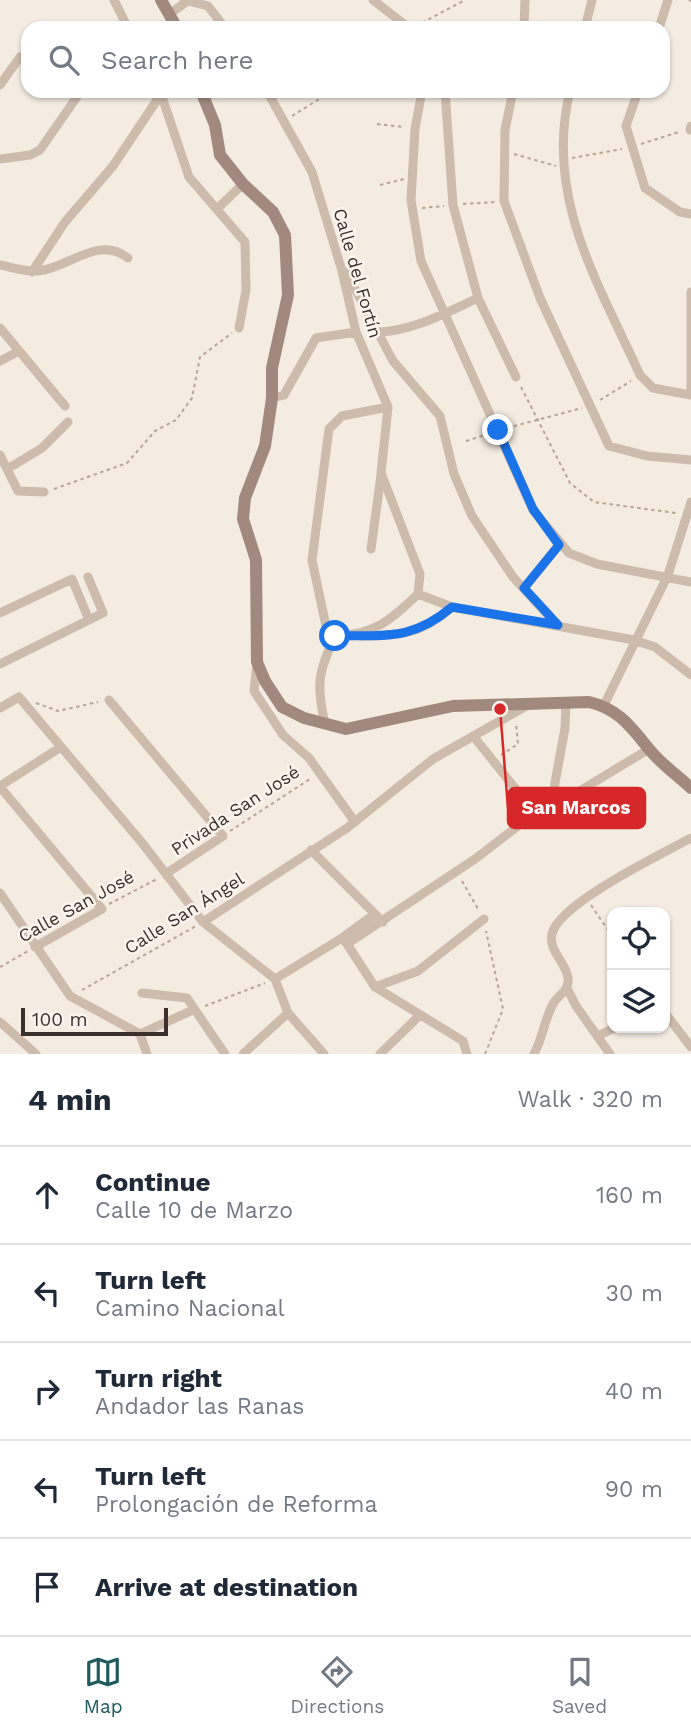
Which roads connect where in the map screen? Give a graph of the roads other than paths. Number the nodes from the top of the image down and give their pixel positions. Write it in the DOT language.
graph roads {
  1 [pos="114,0"];
  2 [pos="161,0"];
  3 [pos="373,0"];
  4 [pos="592,0"];
  5 [pos="668,0"];
  6 [pos="185,1"];
  7 [pos="524,2"];
  8 [pos="171,13"];
  9 [pos="124,21"];
  10 [pos="174,21"];
  11 [pos="220,21"];
  12 [pos="402,21"];
  13 [pos="524,21"];
  14 [pos="587,21"];
  15 [pos="661,21"];
  16 [pos="20,57"];
  17 [pos="0,85"];
  18 [pos="76,98"];
  19 [pos="158,98"];
  20 [pos="163,98"];
  21 [pos="204,98"];
  22 [pos="271,98"];
  23 [pos="421,98"];
  24 [pos="445,98"];
  25 [pos="512,98"];
  26 [pos="568,98"];
  27 [pos="636,98"];
  28 [pos="0,159"];
  29 [pos="243,184"];
  30 [pos="217,209"];
  31 [pos="689,214"];
  32 [pos="336,252"];
  33 [pos="128,258"];
  34 [pos="0,265"];
  35 [pos="33,272"];
  36 [pos="691,292"];
  37 [pos="478,298"];
  38 [pos="443,314"];
  39 [pos="690,327"];
  40 [pos="0,328"];
  41 [pos="239,328"];
  42 [pos="356,332"];
  43 [pos="377,332"];
  44 [pos="19,351"];
  45 [pos="0,361"];
  46 [pos="516,377"];
  47 [pos="691,395"];
  48 [pos="272,398"];
  49 [pos="65,406"];
  50 [pos="388,407"];
  51 [pos="68,422"];
  52 [pos="0,455"];
  53 [pos="691,460"];
  54 [pos="9,468"];
  55 [pos="381,473"];
  56 [pos="44,492"];
  57 [pos="691,502"];
  58 [pos="690,515"];
  59 [pos="559,545"];
  60 [pos="371,549"];
  61 [pos="667,575"];
  62 [pos="88,577"];
  63 [pos="691,581"];
  64 [pos="524,588"];
  65 [pos="418,594"];
  66 [pos="452,607"];
  67 [pos="0,613"];
  68 [pos="89,620"];
  69 [pos="558,625"];
  70 [pos="335,636"];
  71 [pos="354,636"];
  72 [pos="634,640"];
  73 [pos="257,662"];
  74 [pos="0,664"];
  75 [pos="691,675"];
  76 [pos="109,700"];
  77 [pos="532,702"];
  78 [pos="565,702"];
  79 [pos="604,705"];
  80 [pos="0,708"];
  81 [pos="326,724"];
  82 [pos="474,737"];
  83 [pos="61,747"];
  84 [pos="649,749"];
  85 [pos="0,787"];
  86 [pos="691,788"];
  87 [pos="551,805"];
  88 [pos="536,813"];
  89 [pos="355,822"];
  90 [pos="691,838"];
  91 [pos="311,850"];
  92 [pos="167,873"];
  93 [pos="0,893"];
  94 [pos="379,918"];
  95 [pos="484,919"];
  96 [pos="203,922"];
  97 [pos="344,941"];
  98 [pos="35,947"];
  99 [pos="275,979"];
  100 [pos="375,987"];
  101 [pos="567,988"];
  102 [pos="142,993"];
  103 [pos="193,1010"];
  104 [pos="288,1013"];
  105 [pos="420,1015"];
  106 [pos="670,1020"];
  107 [pos="0,1022"];
  108 [pos="607,1032"];
  109 [pos="139,1034"];
  110 [pos="598,1036"];
  111 [pos="691,1047"];
  112 [pos="36,1054"];
  113 [pos="147,1054"];
  114 [pos="225,1054"];
  115 [pos="243,1054"];
  116 [pos="324,1054"];
  117 [pos="380,1054"];
  118 [pos="467,1054"];
  119 [pos="534,1054"];
  120 [pos="610,1054"];
  1 -- 9 [label="street"];
  2 -- 8 [label="street"];
  3 -- 12 [label="street"];
  4 -- 14 [label="street"];
  5 -- 15 [label="street"];
  6 -- 8 [label="street"];
  6 -- 11 [label="street"];
  7 -- 13 [label="street"];
  8 -- 10 [label="street"];
  16 -- 17 [label="street"];
  18 -- 28 [label="street"];
  19 -- 35 [label="street"];
  20 -- 30 [label="street"];
  21 -- 29 [label="street"];
  22 -- 32 [label="street, Calle del Fortín"];
  23 -- 38 [label="street"];
  24 -- 37 [label="street"];
  25 -- 53 [label="street"];
  26 -- 47 [label="street"];
  27 -- 31 [label="street"];
  29 -- 30 [label="street"];
  29 -- 48 [label="street"];
  30 -- 41 [label="street"];
  32 -- 42 [label="street, Calle del Fortín"];
  32 -- 43 [label="street"];
  33 -- 35 [label="street"];
  34 -- 35 [label="street"];
  36 -- 39 [label="street"];
  37 -- 38 [label="street"];
  37 -- 46 [label="street"];
  38 -- 43 [label="street"];
  38 -- 59 [label="street"];
  39 -- 47 [label="street"];
  40 -- 44 [label="street"];
  42 -- 48 [label="street"];
  42 -- 50 [label="street, Calle del Fortín"];
  43 -- 64 [label="street"];
  44 -- 45 [label="street"];
  44 -- 49 [label="street"];
  48 -- 73 [label="street"];
  50 -- 55 [label="street, Calle del Fortín"];
  50 -- 70 [label="street"];
  51 -- 54 [label="street"];
  52 -- 54 [label="street"];
  54 -- 56 [label="street"];
  55 -- 60 [label="street, Calle del Fortín"];
  55 -- 65 [label="street, Calle del Fortín"];
  57 -- 58 [label="street"];
  58 -- 61 [label="street"];
  59 -- 61 [label="street"];
  59 -- 64 [label="street"];
  61 -- 63 [label="street"];
  61 -- 72 [label="street"];
  62 -- 68 [label="street"];
  64 -- 69 [label="street"];
  65 -- 66 [label="street"];
  65 -- 71 [label="street"];
  66 -- 69 [label="street"];
  66 -- 71 [label="street"];
  67 -- 68 [label="street"];
  68 -- 74 [label="street"];
  69 -- 72 [label="street"];
  70 -- 71 [label="street"];
  70 -- 81 [label="street"];
  72 -- 75 [label="street"];
  72 -- 79 [label="street"];
  73 -- 81 [label="street"];
  73 -- 89 [label="street"];
  76 -- 92 [label="street, Privada San José"];
  77 -- 78 [label="street"];
  77 -- 81 [label="street"];
  77 -- 82 [label="street, Calle San Ángel"];
  78 -- 79 [label="street"];
  78 -- 87 [label="street"];
  79 -- 84 [label="street"];
  80 -- 83 [label="street"];
  82 -- 88 [label="street"];
  82 -- 89 [label="street, Calle San Ángel"];
  83 -- 85 [label="street"];
  83 -- 92 [label="street"];
  84 -- 86 [label="street"];
  84 -- 87 [label="street"];
  85 -- 98 [label="street, Calle San José"];
  87 -- 88 [label="street"];
  88 -- 94 [label="street"];
  89 -- 91 [label="street, Calle San Ángel"];
  90 -- 101 [label="street"];
  91 -- 94 [label="street"];
  91 -- 96 [label="street, Calle San Ángel"];
  92 -- 96 [label="street"];
  93 -- 98 [label="street"];
  94 -- 97 [label="street"];
  95 -- 100 [label="street"];
  96 -- 99 [label="street"];
  97 -- 99 [label="street"];
  97 -- 100 [label="street"];
  98 -- 109 [label="street"];
  99 -- 104 [label="street"];
  100 -- 105 [label="street"];
  101 -- 110 [label="street"];
  101 -- 119 [label="street"];
  102 -- 103 [label="street"];
  103 -- 109 [label="street"];
  103 -- 114 [label="street"];
  104 -- 115 [label="street"];
  104 -- 116 [label="street"];
  105 -- 117 [label="street"];
  105 -- 118 [label="street"];
  106 -- 111 [label="street"];
  107 -- 112 [label="street"];
  108 -- 110 [label="street"];
  109 -- 113 [label="street"];
  110 -- 120 [label="street"];
}
